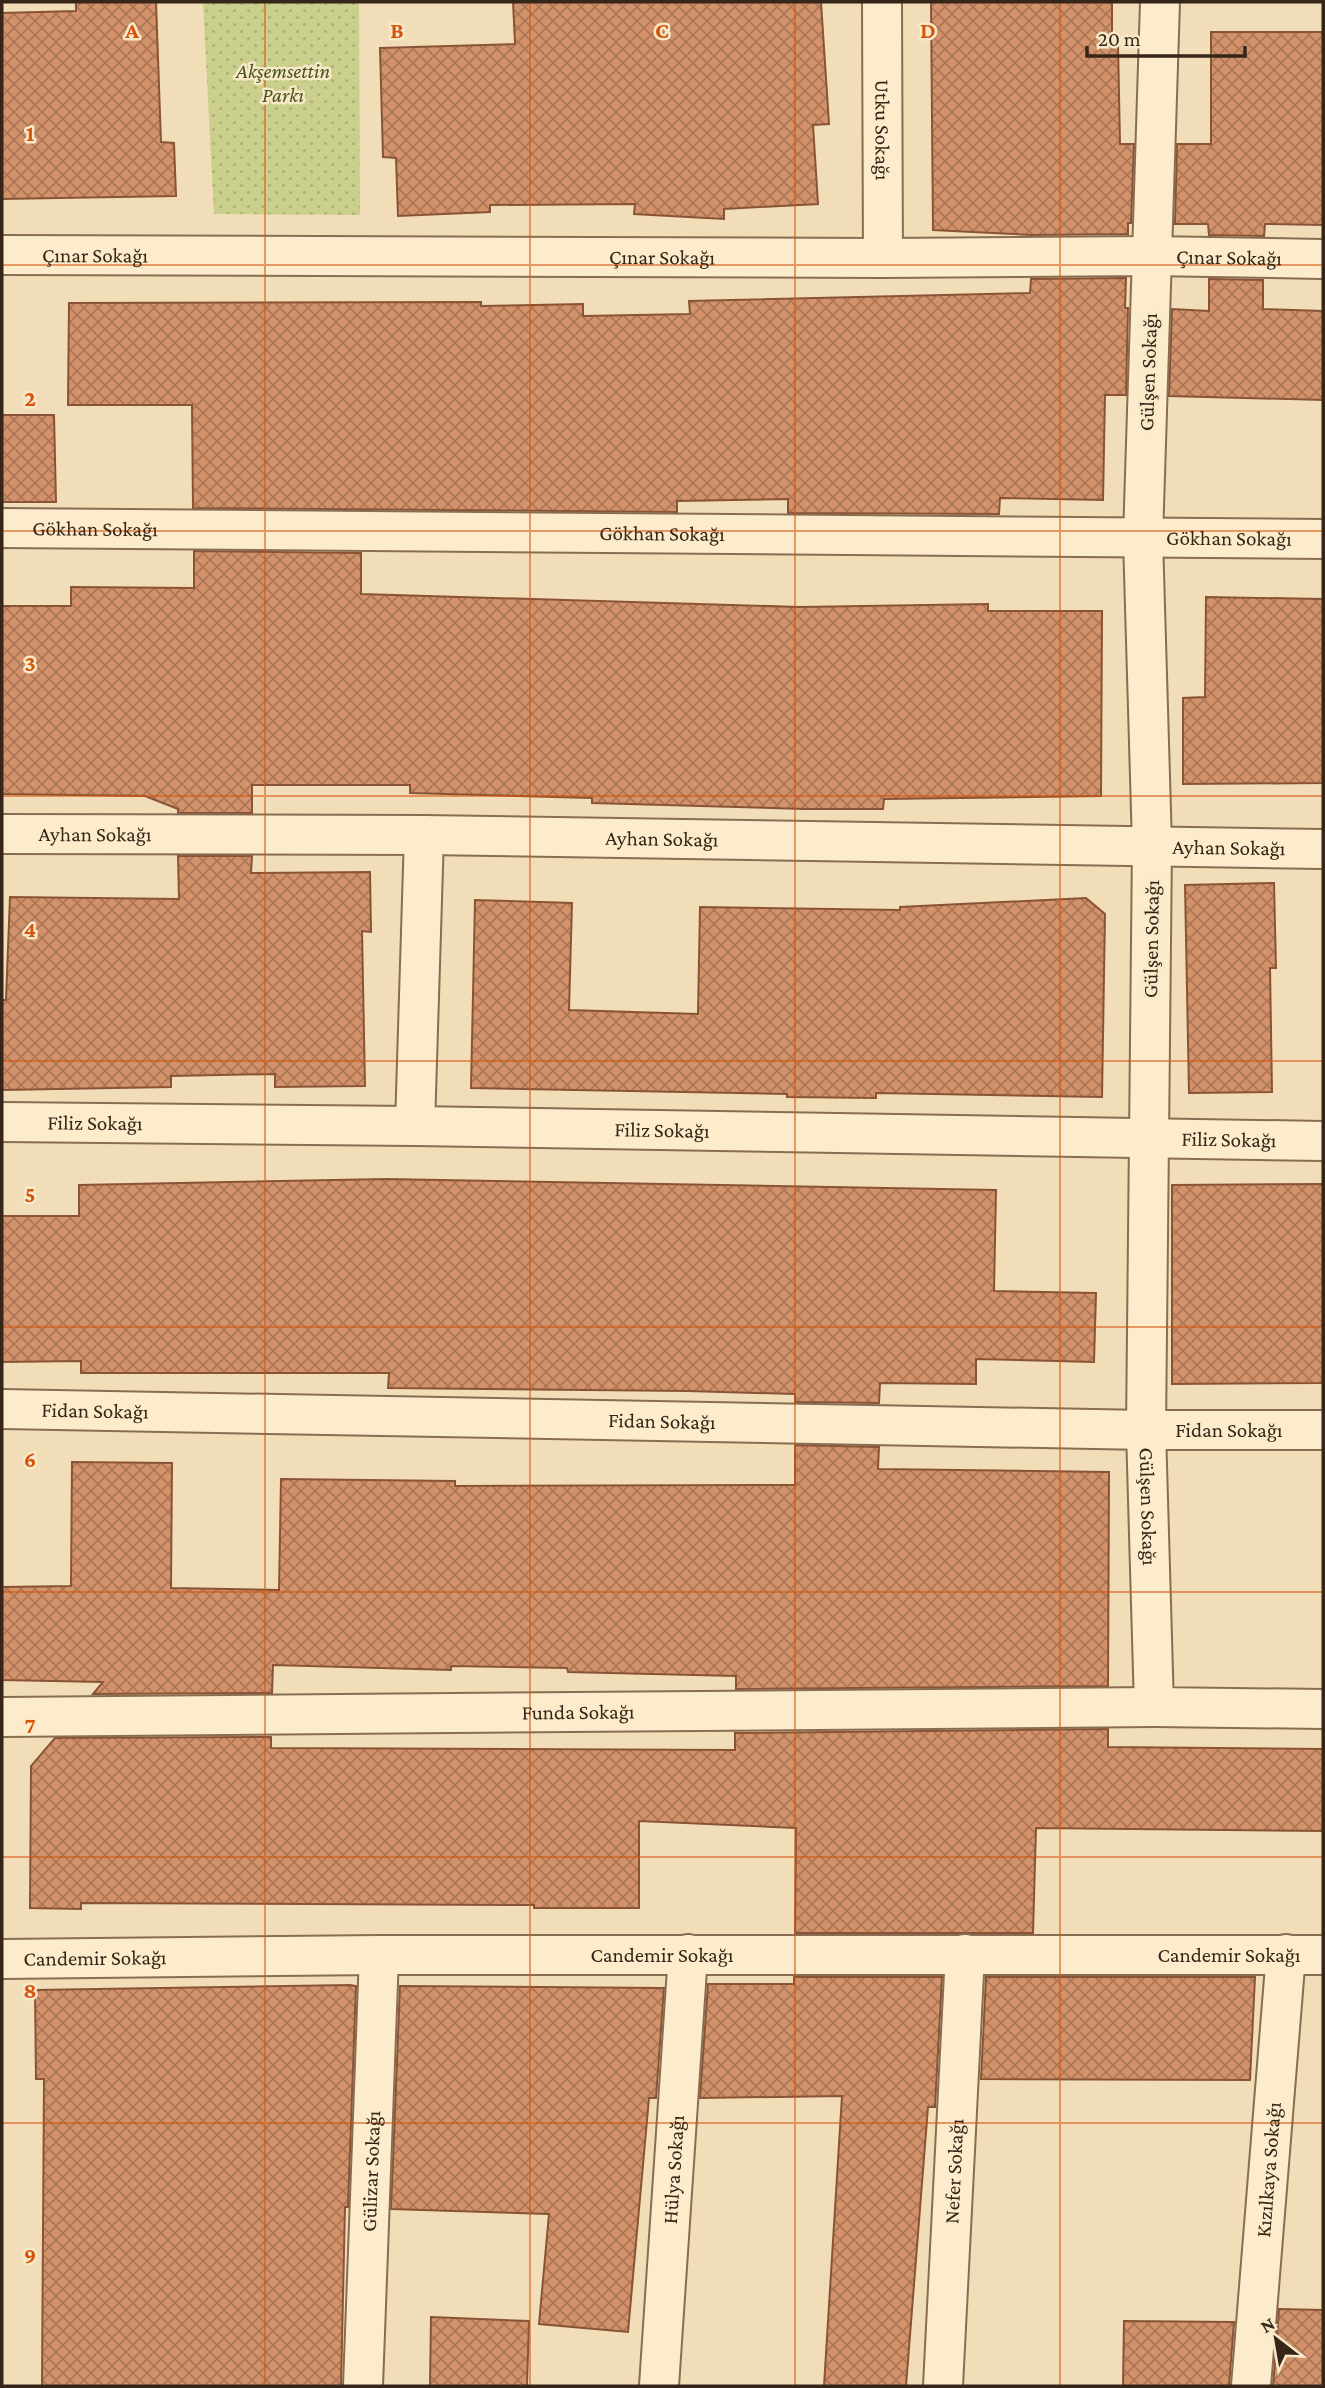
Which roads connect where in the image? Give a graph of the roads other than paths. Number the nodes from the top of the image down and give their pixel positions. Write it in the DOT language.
graph roads {
  1 [pos="882,2"];
  2 [pos="1160,2"];
  3 [pos="2,255"];
  4 [pos="1151,256"];
  5 [pos="883,258"];
  6 [pos="1323,259"];
  7 [pos="2,528"];
  8 [pos="1143,538"];
  9 [pos="1323,539"];
  10 [pos="2,834"];
  11 [pos="424,835"];
  12 [pos="1152,845"];
  13 [pos="1323,849"];
  14 [pos="2,1122"];
  15 [pos="415,1126"];
  16 [pos="1149,1138"];
  17 [pos="1323,1141"];
  18 [pos="2,1409"];
  19 [pos="1146,1430"];
  20 [pos="1323,1430"];
  21 [pos="1154,1707"];
  22 [pos="1323,1709"];
  23 [pos="2,1717"];
  24 [pos="688,1954"];
  25 [pos="965,1954"];
  26 [pos="1286,1954"];
  27 [pos="379,1955"];
  28 [pos="1323,1955"];
  29 [pos="2,1959"];
  30 [pos="363,2386"];
  31 [pos="659,2386"];
  32 [pos="943,2386"];
  33 [pos="1251,2386"];
  1 -- 5 [label="street, Utku Sokağı"];
  2 -- 4 [label="street, Gülşen Sokağı"];
  3 -- 5 [label="street, Çınar Sokağı"];
  4 -- 5 [label="street, Çınar Sokağı"];
  4 -- 6 [label="street, Çınar Sokağı"];
  4 -- 8 [label="street, Gülşen Sokağı"];
  7 -- 8 [label="street, Gökhan Sokağı"];
  8 -- 9 [label="street, Gökhan Sokağı"];
  8 -- 12 [label="street, Gülşen Sokağı"];
  10 -- 11 [label="street, Ayhan Sokağı"];
  11 -- 12 [label="street, Ayhan Sokağı"];
  11 -- 15 [label="street"];
  12 -- 13 [label="street, Ayhan Sokağı"];
  12 -- 16 [label="street, Gülşen Sokağı"];
  14 -- 15 [label="street, Filiz Sokağı"];
  15 -- 16 [label="street, Filiz Sokağı"];
  16 -- 17 [label="street, Filiz Sokağı"];
  16 -- 19 [label="street, Gülşen Sokağı"];
  18 -- 19 [label="street, Fidan Sokağı"];
  19 -- 20 [label="street, Fidan Sokağı"];
  19 -- 21 [label="street, Gülşen Sokağı"];
  21 -- 22 [label="street"];
  21 -- 23 [label="street, Funda Sokağı"];
  24 -- 25 [label="street, Candemir Sokağı"];
  24 -- 27 [label="street, Candemir Sokağı"];
  24 -- 31 [label="street, Hülya Sokağı"];
  25 -- 26 [label="street, Candemir Sokağı"];
  25 -- 32 [label="street, Nefer Sokağı"];
  26 -- 28 [label="street, Candemir Sokağı"];
  26 -- 33 [label="street, Kızılkaya Sokağı"];
  27 -- 29 [label="street, Candemir Sokağı"];
  27 -- 30 [label="street, Gülizar Sokağı"];
}
